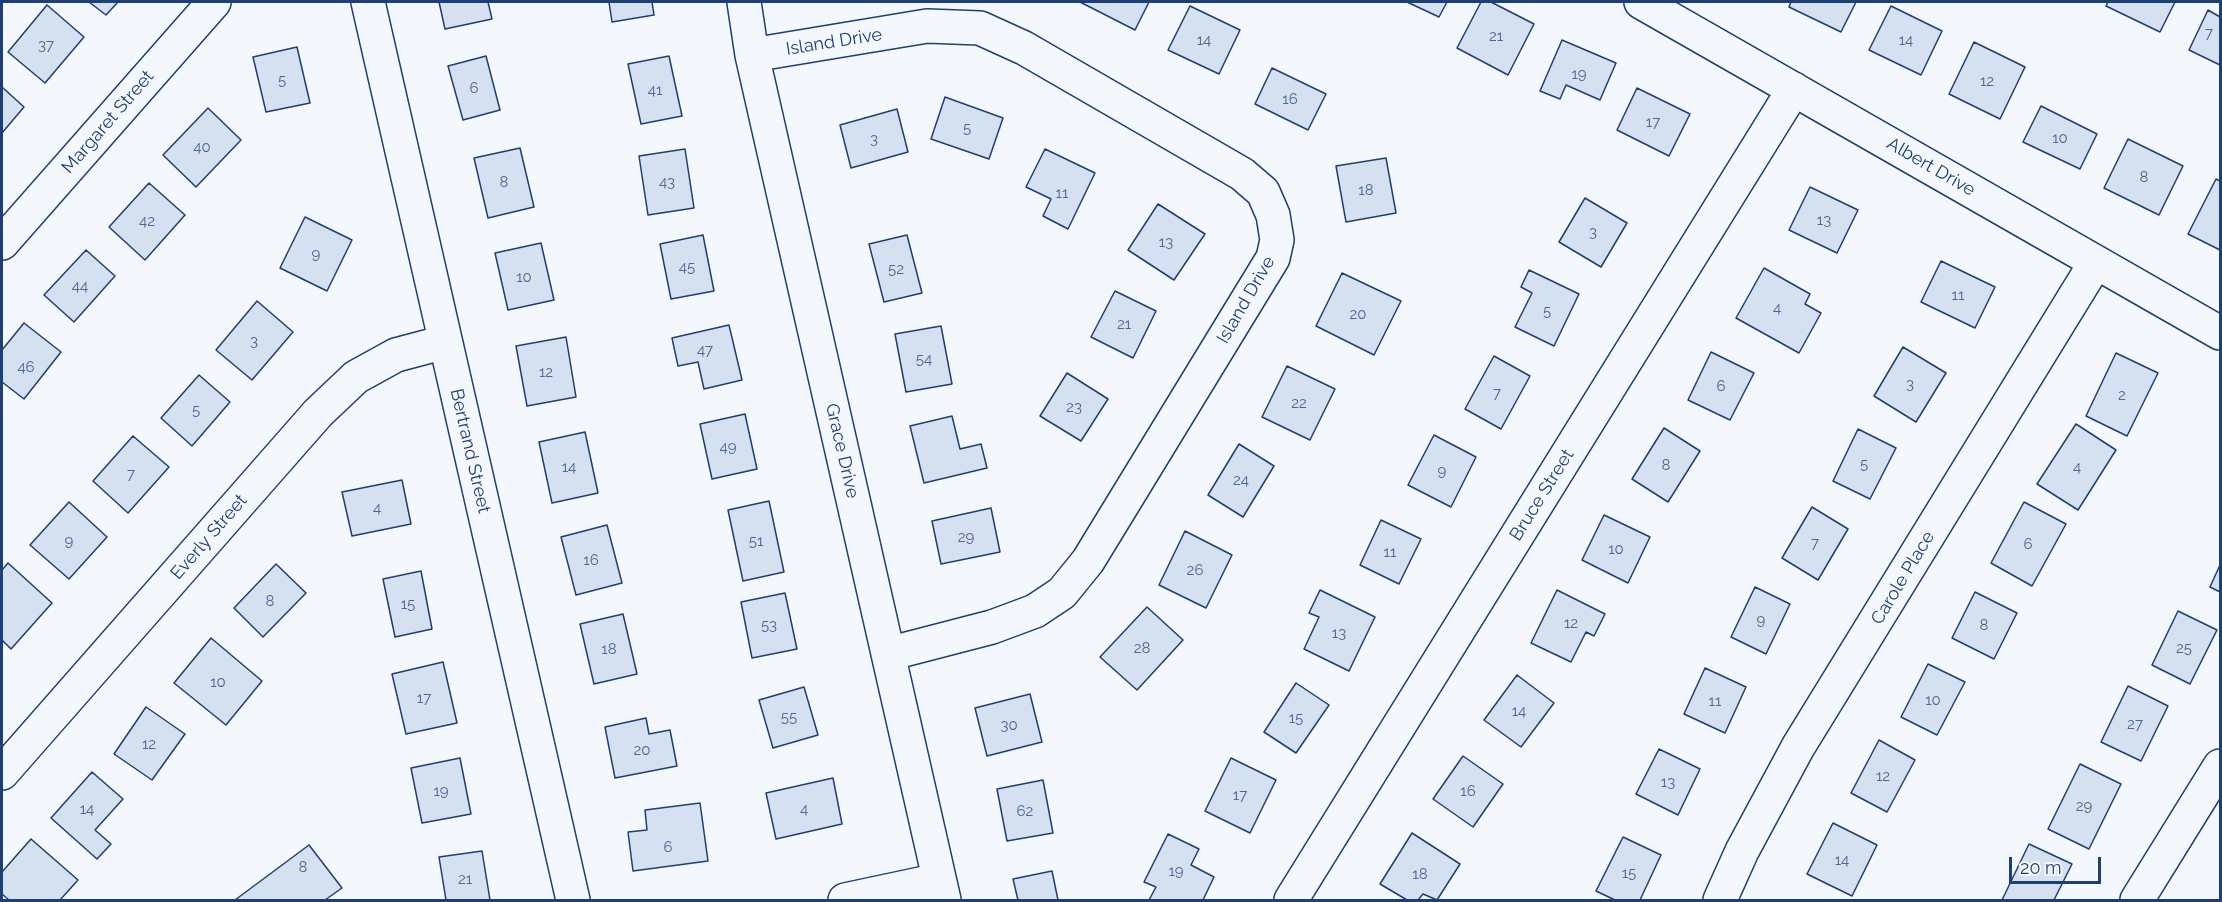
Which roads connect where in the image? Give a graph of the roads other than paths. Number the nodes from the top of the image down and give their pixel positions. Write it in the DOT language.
graph roads {
  1 [pos="214,2"];
  2 [pos="368,2"];
  3 [pos="744,2"];
  4 [pos="1641,2"];
  5 [pos="752,55"];
  6 [pos="1794,89"];
  7 [pos="2,243"];
  8 [pos="2096,261"];
  9 [pos="2220,333"];
  10 [pos="445,342"];
  11 [pos="888,654"];
  12 [pos="2220,766"];
  13 [pos="2,773"];
  14 [pos="941,890"];
  15 [pos="573,900"];
  16 [pos="844,900"];
  17 [pos="1291,900"];
  18 [pos="1720,900"];
  19 [pos="2137,900"];
  1 -- 7 [label="street, Margaret Street"];
  2 -- 10 [label="street, Bertrand Street"];
  3 -- 5 [label="street, Grace Drive"];
  4 -- 6 [label="street, Albert Drive"];
  5 -- 11 [label="street, Grace Drive"];
  5 -- 11 [label="street, Island Drive"];
  6 -- 8 [label="street, Albert Drive"];
  6 -- 17 [label="street, Bruce Street"];
  8 -- 9 [label="street, Albert Drive"];
  8 -- 18 [label="street, Carole Place"];
  10 -- 13 [label="street, Everly Street"];
  10 -- 15 [label="street, Bertrand Street"];
  11 -- 14 [label="street, Grace Drive"];
  12 -- 19 [label="street"];
  14 -- 16 [label="street"];
}
